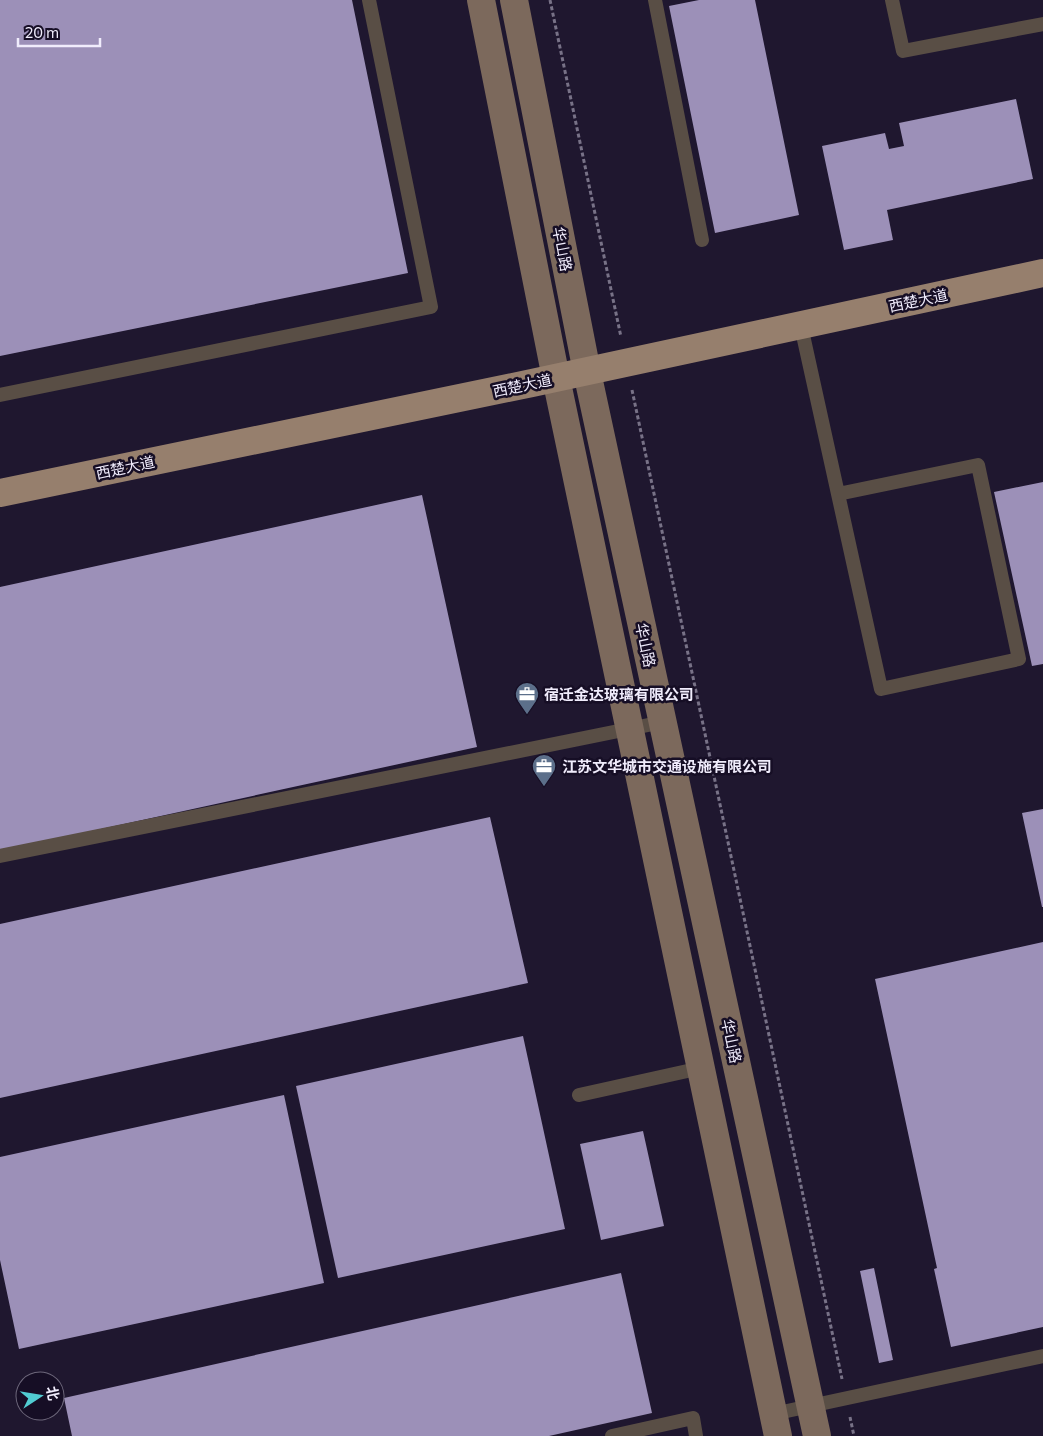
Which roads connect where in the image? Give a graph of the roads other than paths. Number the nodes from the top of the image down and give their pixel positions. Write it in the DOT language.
graph roads {
  1 [pos="369,0"];
  2 [pos="482,0"];
  3 [pos="514,0"];
  4 [pos="654,0"];
  5 [pos="892,0"];
  6 [pos="1043,24"];
  7 [pos="702,240"];
  8 [pos="1043,274"];
  9 [pos="801,326"];
  10 [pos="587,372"];
  11 [pos="556,378"];
  12 [pos="0,395"];
  13 [pos="0,493"];
  14 [pos="838,494"];
  15 [pos="663,722"];
  16 [pos="630,728"];
  17 [pos="0,856"];
  18 [pos="701,1068"];
  19 [pos="579,1095"];
  20 [pos="1043,1356"];
  21 [pos="810,1406"];
  22 [pos="775,1425"];
  23 [pos="612,1436"];
  24 [pos="696,1436"];
  25 [pos="817,1436"];
  1 -- 12 [label="lane"];
  2 -- 11 [label="street"];
  3 -- 10 [label="street, 华山路"];
  4 -- 7 [label="lane"];
  5 -- 6 [label="lane"];
  8 -- 9 [label="main road, 西楚大道"];
  9 -- 10 [label="main road, 西楚大道"];
  9 -- 14 [label="lane"];
  10 -- 11 [label="main road, 西楚大道"];
  10 -- 15 [label="street, 华山路"];
  11 -- 13 [label="main road, 西楚大道"];
  11 -- 16 [label="street"];
  14 -- 14 [label="lane"];
  15 -- 16 [label="lane"];
  15 -- 21 [label="street, 华山路"];
  16 -- 17 [label="lane"];
  16 -- 18 [label="street"];
  18 -- 19 [label="lane"];
  18 -- 22 [label="street"];
  20 -- 21 [label="lane"];
  21 -- 22 [label="lane"];
  21 -- 25 [label="street, 华山路"];
  23 -- 24 [label="lane"];
}
